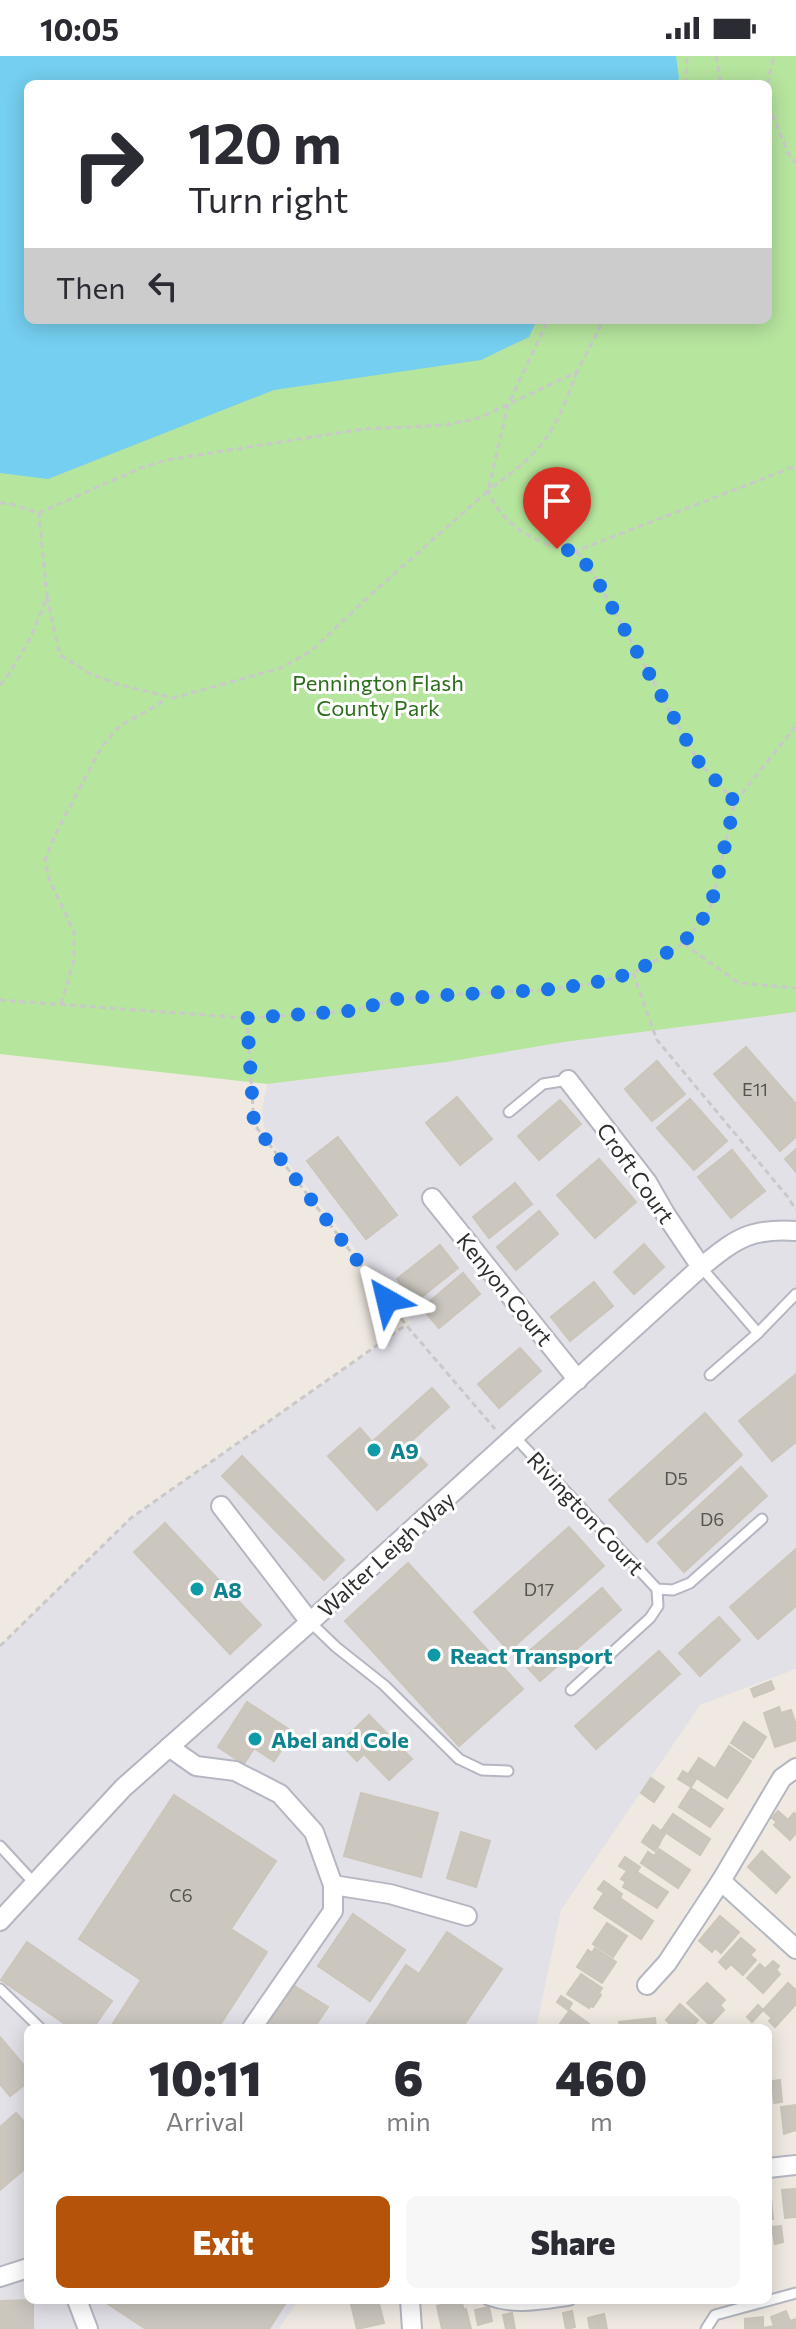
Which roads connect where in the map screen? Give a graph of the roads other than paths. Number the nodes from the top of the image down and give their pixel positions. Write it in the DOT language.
graph roads {
  1 [pos="568,1080"];
  2 [pos="509,1112"];
  3 [pos="432,1198"];
  4 [pos="796,1231"];
  5 [pos="701,1267"];
  6 [pos="796,1294"];
  7 [pos="758,1333"];
  8 [pos="710,1375"];
  9 [pos="578,1380"];
  10 [pos="512,1441"];
  11 [pos="221,1506"];
  12 [pos="762,1519"];
  13 [pos="657,1589"];
  14 [pos="310,1622"];
  15 [pos="571,1690"];
  16 [pos="169,1747"];
  17 [pos="796,1768"];
  18 [pos="508,1771"];
  19 [pos="0,1846"];
  20 [pos="721,1881"];
  21 [pos="35,1884"];
  22 [pos="333,1885"];
  23 [pos="467,1916"];
  24 [pos="0,1921"];
  25 [pos="796,1949"];
  26 [pos="647,1985"];
  27 [pos="0,1989"];
  28 [pos="36,2024"];
  29 [pos="255,2024"];
  30 [pos="796,2165"];
  31 [pos="772,2168"];
  32 [pos="24,2269"];
  33 [pos="0,2277"];
  34 [pos="796,2293"];
  35 [pos="772,2300"];
  36 [pos="79,2304"];
  37 [pos="410,2304"];
  38 [pos="499,2304"];
  39 [pos="539,2304"];
  40 [pos="756,2304"];
  41 [pos="88,2329"];
  42 [pos="412,2329"];
  43 [pos="706,2329"];
  1 -- 2 [label="lane"];
  1 -- 5 [label="street, Croft Court"];
  3 -- 9 [label="street, Kenyon Court"];
  4 -- 5 [label="street, Walter Leigh Way"];
  5 -- 7 [label="lane"];
  5 -- 9 [label="street, Walter Leigh Way"];
  6 -- 7 [label="lane"];
  7 -- 8 [label="lane"];
  9 -- 10 [label="street, Walter Leigh Way"];
  10 -- 13 [label="lane, Rivington Court"];
  10 -- 14 [label="street, Walter Leigh Way"];
  11 -- 14 [label="street"];
  12 -- 13 [label="lane, Rivington Court"];
  13 -- 15 [label="lane, Rivington Court"];
  14 -- 16 [label="street, Walter Leigh Way"];
  14 -- 18 [label="lane"];
  16 -- 21 [label="street, Walter Leigh Way"];
  16 -- 22 [label="street"];
  17 -- 20 [label="street"];
  19 -- 21 [label="lane"];
  20 -- 25 [label="street"];
  20 -- 26 [label="street"];
  21 -- 24 [label="street, Walter Leigh Way"];
  22 -- 23 [label="street"];
  22 -- 29 [label="street"];
  27 -- 28 [label="lane"];
  30 -- 31 [label="street"];
  32 -- 33 [label="street"];
  34 -- 35 [label="lane"];
  36 -- 41 [label="street"];
  37 -- 42 [label="street"];
  38 -- 39 [label="lane"];
  40 -- 43 [label="lane"];
}
